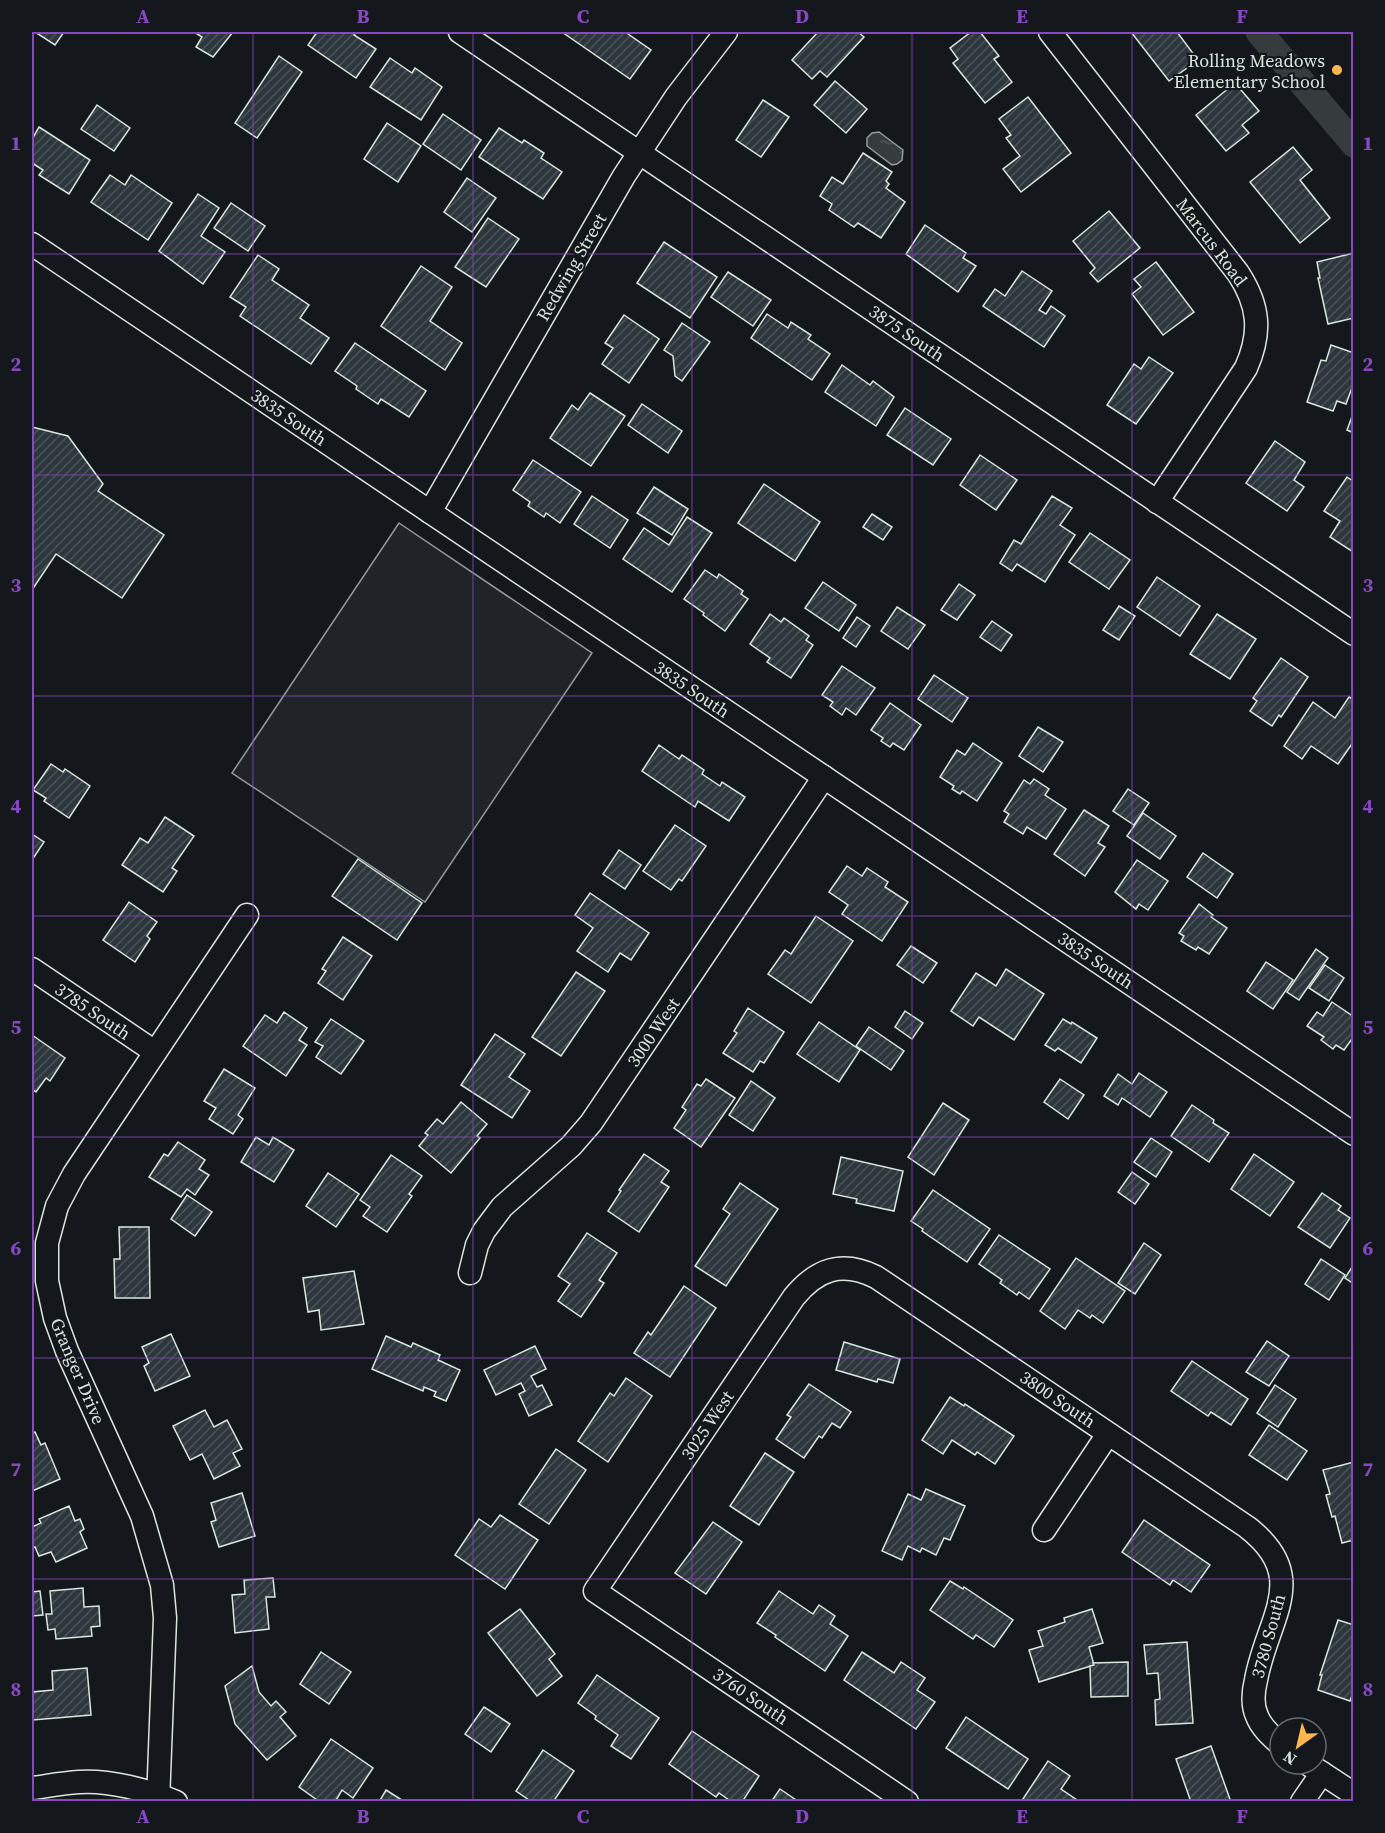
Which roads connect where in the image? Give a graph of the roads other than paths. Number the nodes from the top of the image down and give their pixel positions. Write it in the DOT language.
graph roads {
  1 [pos="460,32"];
  2 [pos="726,32"];
  3 [pos="1050,32"];
  4 [pos="639,153"];
  5 [pos="32,244"];
  6 [pos="1157,502"];
  7 [pos="430,512"];
  8 [pos="1353,634"];
  9 [pos="824,777"];
  10 [pos="247,915"];
  11 [pos="32,969"];
  12 [pos="155,1052"];
  13 [pos="1353,1134"];
  14 [pos="828,1270"];
  15 [pos="470,1273"];
  16 [pos="1108,1434"];
  17 [pos="1044,1530"];
  18 [pos="1275,1556"];
  19 [pos="595,1591"];
  20 [pos="1268,1732"];
  21 [pos="1312,1776"];
  22 [pos="1327,1776"];
  23 [pos="32,1788"];
  24 [pos="1353,1794"];
  25 [pos="164,1799"];
  26 [pos="907,1802"];
  27 [pos="1302,1802"];
  1 -- 4 [label="street, 3875 South"];
  2 -- 4 [label="street, Redwing Street"];
  3 -- 6 [label="street, Marcus Road"];
  4 -- 6 [label="street, 3875 South"];
  4 -- 7 [label="street, Redwing Street"];
  5 -- 7 [label="street, 3835 South"];
  6 -- 8 [label="street, 3875 South"];
  7 -- 9 [label="street, 3835 South"];
  9 -- 13 [label="street, 3835 South"];
  9 -- 15 [label="street, 3000 West"];
  10 -- 12 [label="street, Granger Drive"];
  11 -- 12 [label="street, 3785 South"];
  12 -- 25 [label="street, Granger Drive"];
  14 -- 16 [label="street, 3800 South"];
  14 -- 19 [label="street, 3025 West"];
  16 -- 17 [label="street"];
  16 -- 18 [label="street, 3800 South"];
  18 -- 20 [label="street, 3780 South"];
  19 -- 26 [label="street, 3760 South"];
  21 -- 27 [label="street"];
  22 -- 24 [label="street"];
  23 -- 25 [label="street"];
}
